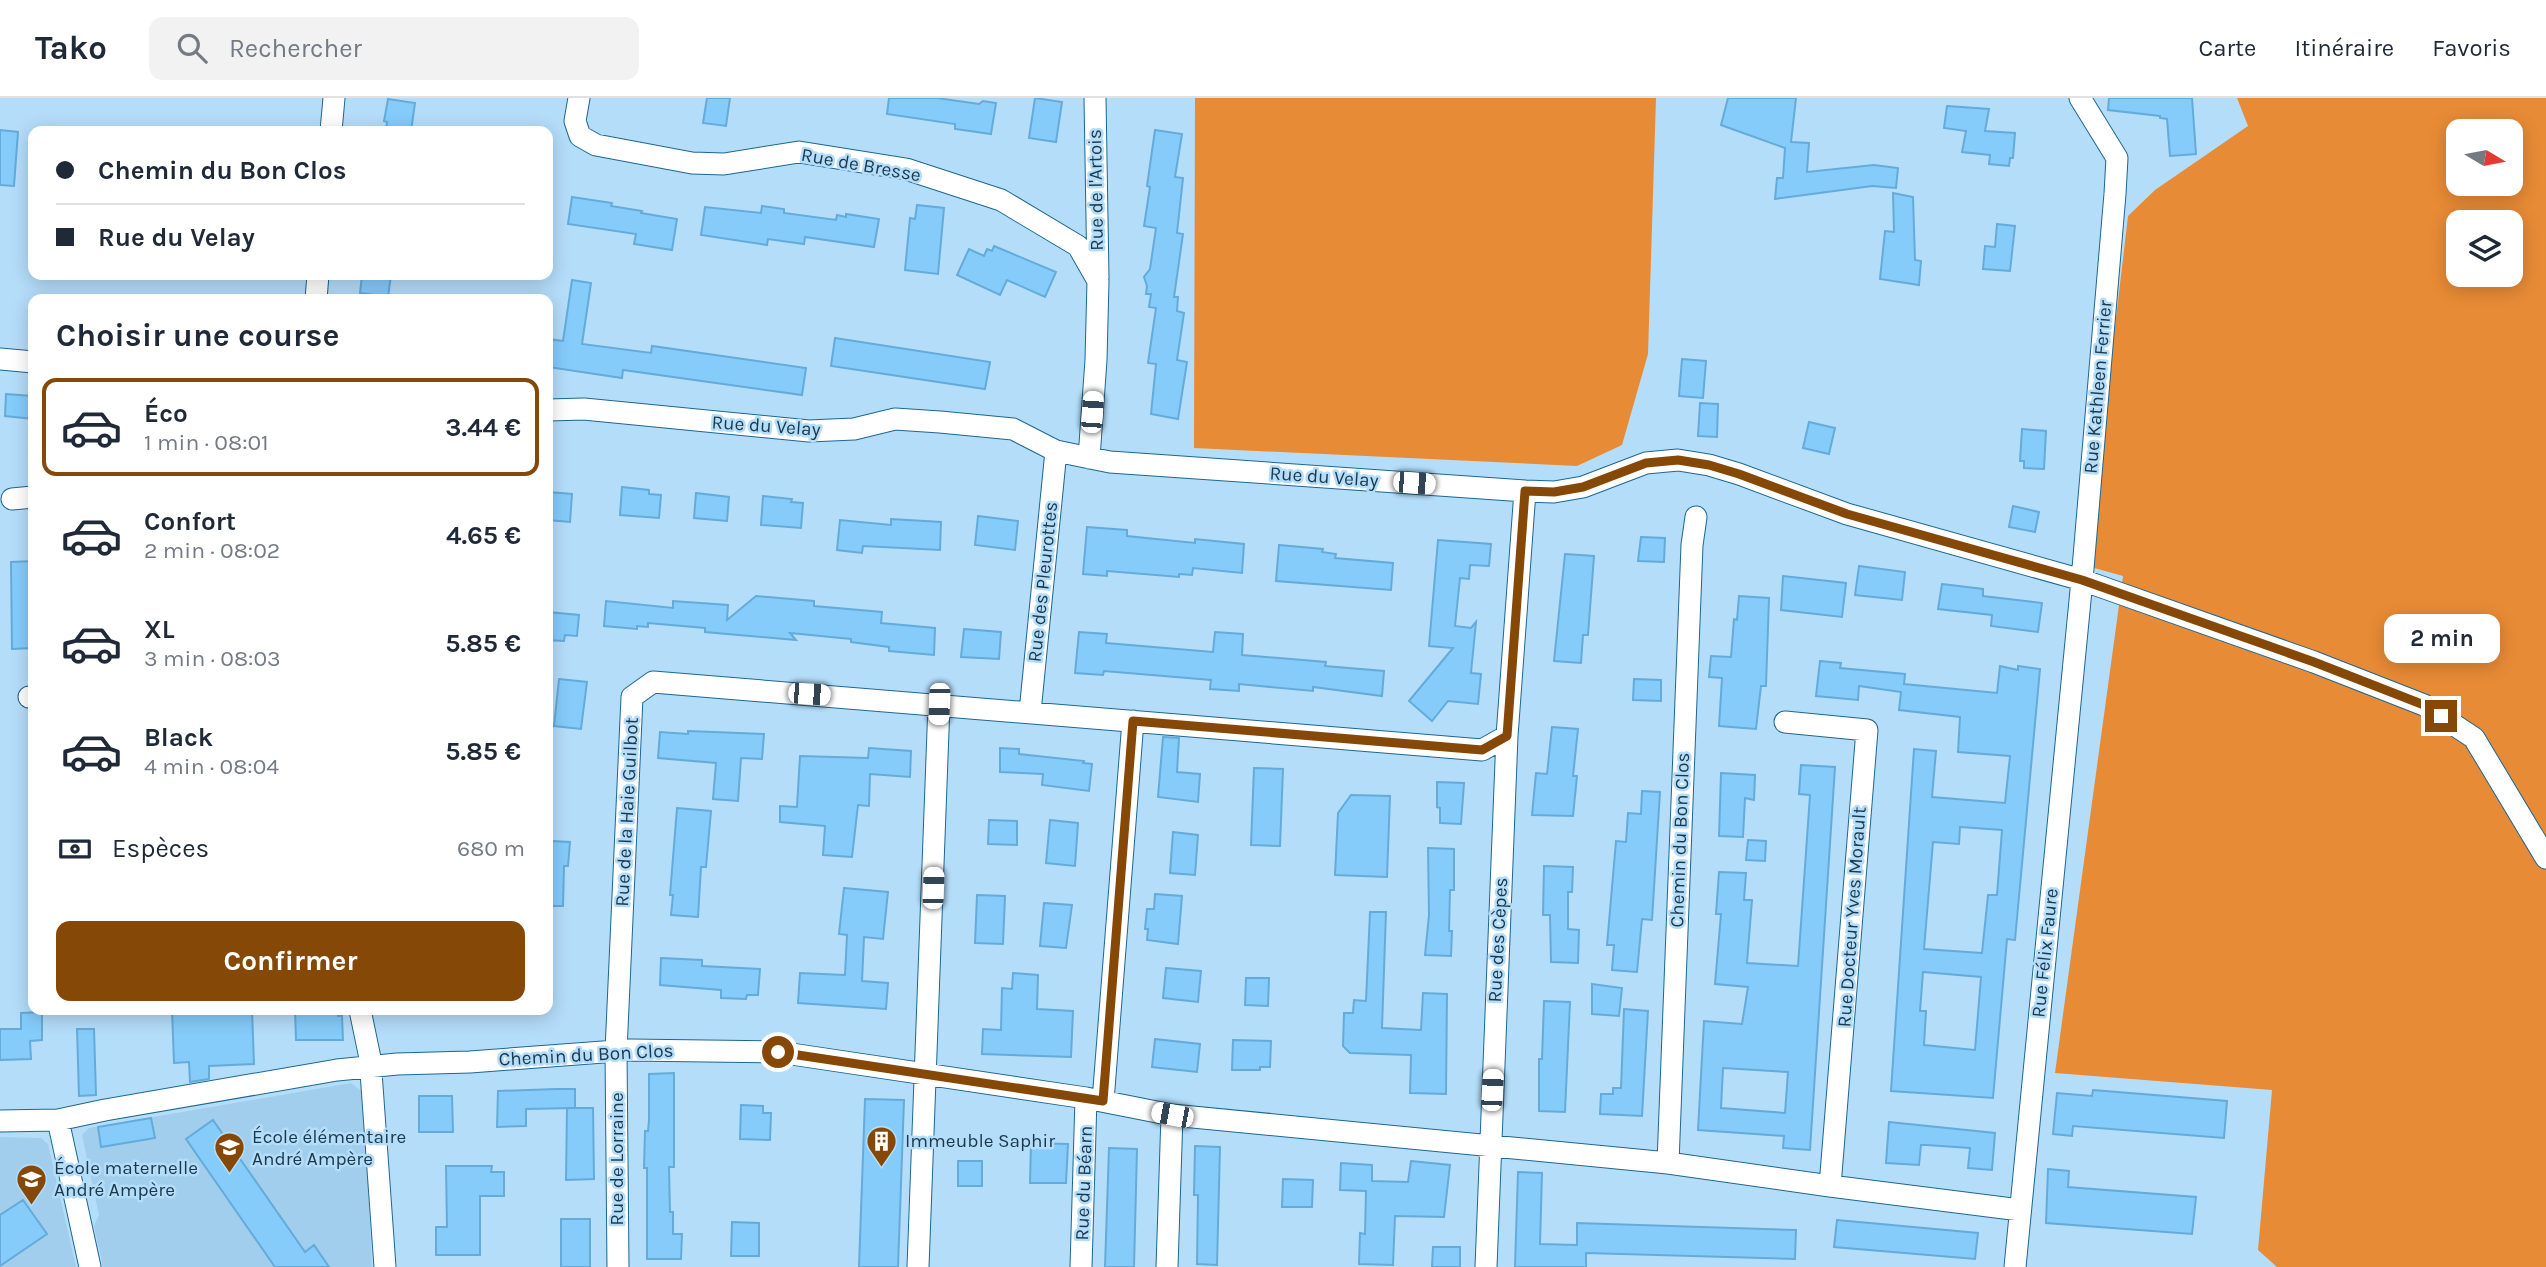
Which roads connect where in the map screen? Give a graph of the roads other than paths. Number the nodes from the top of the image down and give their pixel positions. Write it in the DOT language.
graph roads {
  1 [pos="334,98"];
  2 [pos="579,98"];
  3 [pos="1095,98"];
  4 [pos="2080,98"];
  5 [pos="331,126"];
  6 [pos="1098,281"];
  7 [pos="0,359"];
  8 [pos="28,362"];
  9 [pos="553,410"];
  10 [pos="1056,451"];
  11 [pos="1089,458"];
  12 [pos="1525,491"];
  13 [pos="28,497"];
  14 [pos="12,499"];
  15 [pos="1696,517"];
  16 [pos="2082,580"];
  17 [pos="2076,639"];
  18 [pos="939,704"];
  19 [pos="1030,712"];
  20 [pos="1133,721"];
  21 [pos="1785,722"];
  22 [pos="1507,736"];
  23 [pos="2546,858"];
  24 [pos="361,1015"];
  25 [pos="616,1051"];
  26 [pos="369,1068"];
  27 [pos="926,1073"];
  28 [pos="1094,1100"];
  29 [pos="1172,1115"];
  30 [pos="58,1120"];
  31 [pos="0,1121"];
  32 [pos="1489,1144"];
  33 [pos="1668,1163"];
  34 [pos="1830,1186"];
  35 [pos="2020,1210"];
  36 [pos="90,1267"];
  37 [pos="385,1267"];
  38 [pos="618,1267"];
  39 [pos="918,1267"];
  40 [pos="1081,1267"];
  41 [pos="1167,1267"];
  42 [pos="1486,1267"];
  43 [pos="2015,1267"];
  1 -- 5 [label="street"];
  2 -- 6 [label="street, Rue de Bresse"];
  3 -- 6 [label="street, Rue de l'Artois"];
  4 -- 16 [label="street, Rue Kathleen Ferrier"];
  6 -- 11 [label="street"];
  7 -- 8 [label="street"];
  9 -- 10 [label="street, Rue du Velay"];
  10 -- 11 [label="street, Rue du Velay"];
  10 -- 19 [label="street, Rue des Pleurottes"];
  11 -- 12 [label="street, Rue du Velay"];
  12 -- 16 [label="street, Rue du Velay"];
  12 -- 22 [label="street"];
  13 -- 14 [label="street"];
  15 -- 33 [label="street, Chemin du Bon Clos"];
  16 -- 17 [label="street, Rue Kathleen Ferrier"];
  16 -- 23 [label="street, Rue du Velay"];
  17 -- 35 [label="street, Rue Félix Faure"];
  18 -- 19 [label="street, Rue de la Haie Guilbot"];
  18 -- 25 [label="street, Rue de la Haie Guilbot"];
  18 -- 27 [label="street"];
  19 -- 20 [label="street, Rue de la Haie Guilbot"];
  20 -- 22 [label="street, Rue de la Haie Guilbot"];
  20 -- 28 [label="street, Rue du Béarn"];
  21 -- 34 [label="street, Rue Docteur Yves Morault"];
  22 -- 32 [label="street, Rue des Cèpes"];
  24 -- 26 [label="street"];
  25 -- 26 [label="street, Chemin du Bon Clos"];
  25 -- 27 [label="street, Chemin du Bon Clos"];
  25 -- 38 [label="street, Rue de Lorraine"];
  26 -- 30 [label="street, Chemin du Bon Clos"];
  26 -- 37 [label="street"];
  27 -- 28 [label="street, Chemin du Bon Clos"];
  27 -- 39 [label="street"];
  28 -- 29 [label="street, Chemin du Bon Clos"];
  28 -- 40 [label="street, Rue du Béarn"];
  29 -- 32 [label="street, Chemin du Bon Clos"];
  29 -- 41 [label="street"];
  30 -- 31 [label="street, Chemin du Bon Clos"];
  30 -- 36 [label="street"];
  32 -- 33 [label="street, Chemin du Bon Clos"];
  32 -- 42 [label="street, Rue des Cèpes"];
  33 -- 34 [label="street, Chemin du Bon Clos"];
  34 -- 35 [label="street, Chemin du Bon Clos"];
  35 -- 43 [label="street, Rue Félix Faure"];
}
